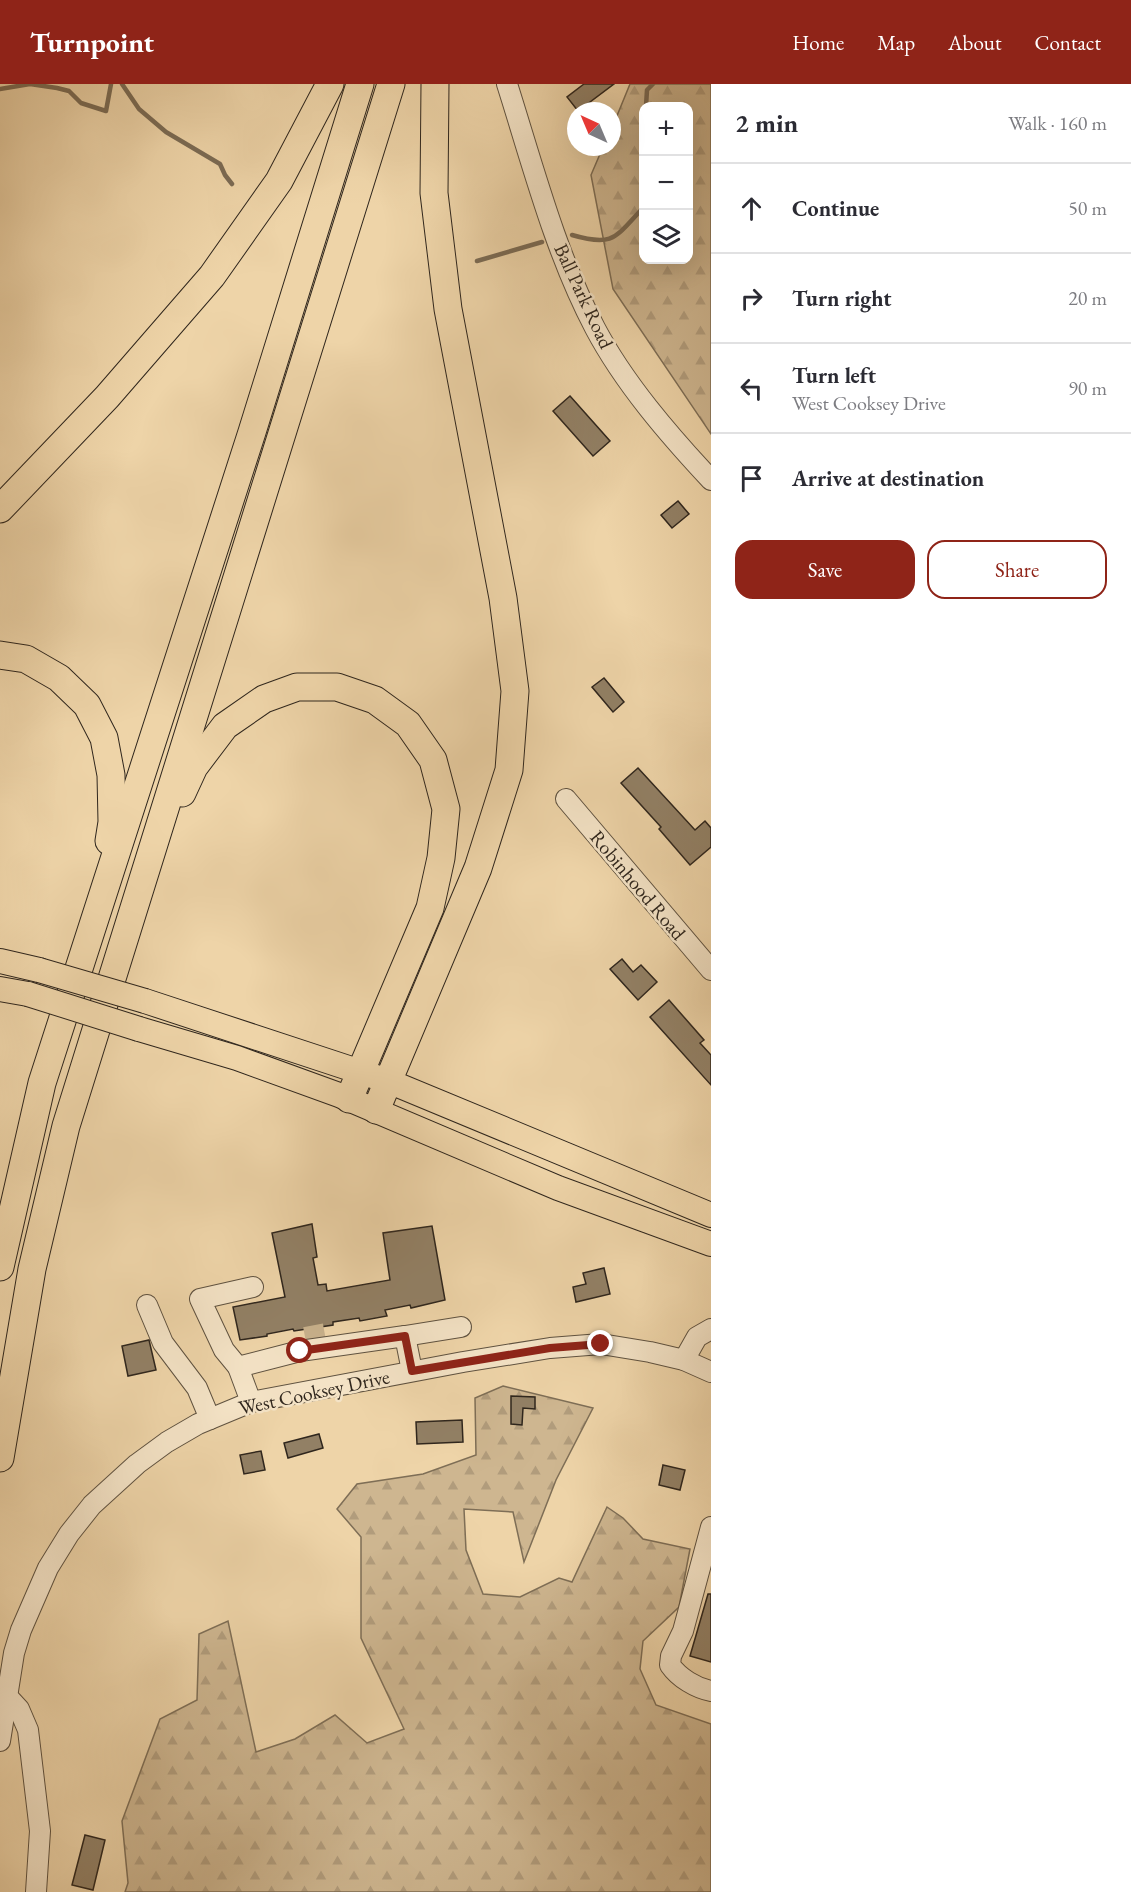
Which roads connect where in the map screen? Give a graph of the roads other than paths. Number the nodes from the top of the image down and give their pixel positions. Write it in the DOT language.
graph roads {
  1 [pos="330,84"];
  2 [pos="360,84"];
  3 [pos="391,84"];
  4 [pos="435,84"];
  5 [pos="507,84"];
  6 [pos="711,480"];
  7 [pos="0,508"];
  8 [pos="0,655"];
  9 [pos="566,799"];
  10 [pos="146,867"];
  11 [pos="99,906"];
  12 [pos="0,961"];
  13 [pos="711,970"];
  14 [pos="0,988"];
  15 [pos="361,1071"];
  16 [pos="388,1081"];
  17 [pos="349,1099"];
  18 [pos="376,1110"];
  19 [pos="711,1215"];
  20 [pos="711,1244"];
  21 [pos="0,1267"];
  22 [pos="254,1287"];
  23 [pos="147,1305"];
  24 [pos="461,1327"];
  25 [pos="711,1329"];
  26 [pos="405,1336"];
  27 [pos="684,1360"];
  28 [pos="238,1367"];
  29 [pos="412,1371"];
  30 [pos="711,1372"];
  31 [pos="251,1402"];
  32 [pos="210,1419"];
  33 [pos="0,1458"];
  34 [pos="711,1527"];
  35 [pos="711,1691"];
  36 [pos="7,1696"];
  37 [pos="0,1741"];
  38 [pos="36,1892"];
  1 -- 7 [label="highway"];
  2 -- 11 [label="highway"];
  3 -- 10 [label="highway"];
  4 -- 16 [label="highway"];
  5 -- 6 [label="street, Ball Park Road"];
  8 -- 11 [label="highway"];
  9 -- 13 [label="street, Robinhood Road"];
  10 -- 15 [label="highway"];
  10 -- 33 [label="highway"];
  11 -- 21 [label="highway"];
  12 -- 15 [label="main road, bridge"];
  14 -- 17 [label="main road, bridge"];
  15 -- 16 [label="main road"];
  15 -- 17 [label="highway"];
  16 -- 18 [label="highway"];
  16 -- 19 [label="main road"];
  17 -- 18 [label="main road"];
  18 -- 20 [label="main road"];
  22 -- 28 [label="street"];
  23 -- 32 [label="street"];
  24 -- 26 [label="street"];
  25 -- 27 [label="street"];
  26 -- 28 [label="street"];
  26 -- 29 [label="street"];
  27 -- 29 [label="street, West Cooksey Drive"];
  27 -- 30 [label="street, West Cooksey Drive"];
  28 -- 31 [label="street"];
  29 -- 31 [label="street, West Cooksey Drive"];
  31 -- 32 [label="street, West Cooksey Drive"];
  32 -- 36 [label="street, West Cooksey Drive"];
  34 -- 35 [label="street"];
  36 -- 37 [label="street, West Cooksey Drive"];
  36 -- 38 [label="street"];
}
